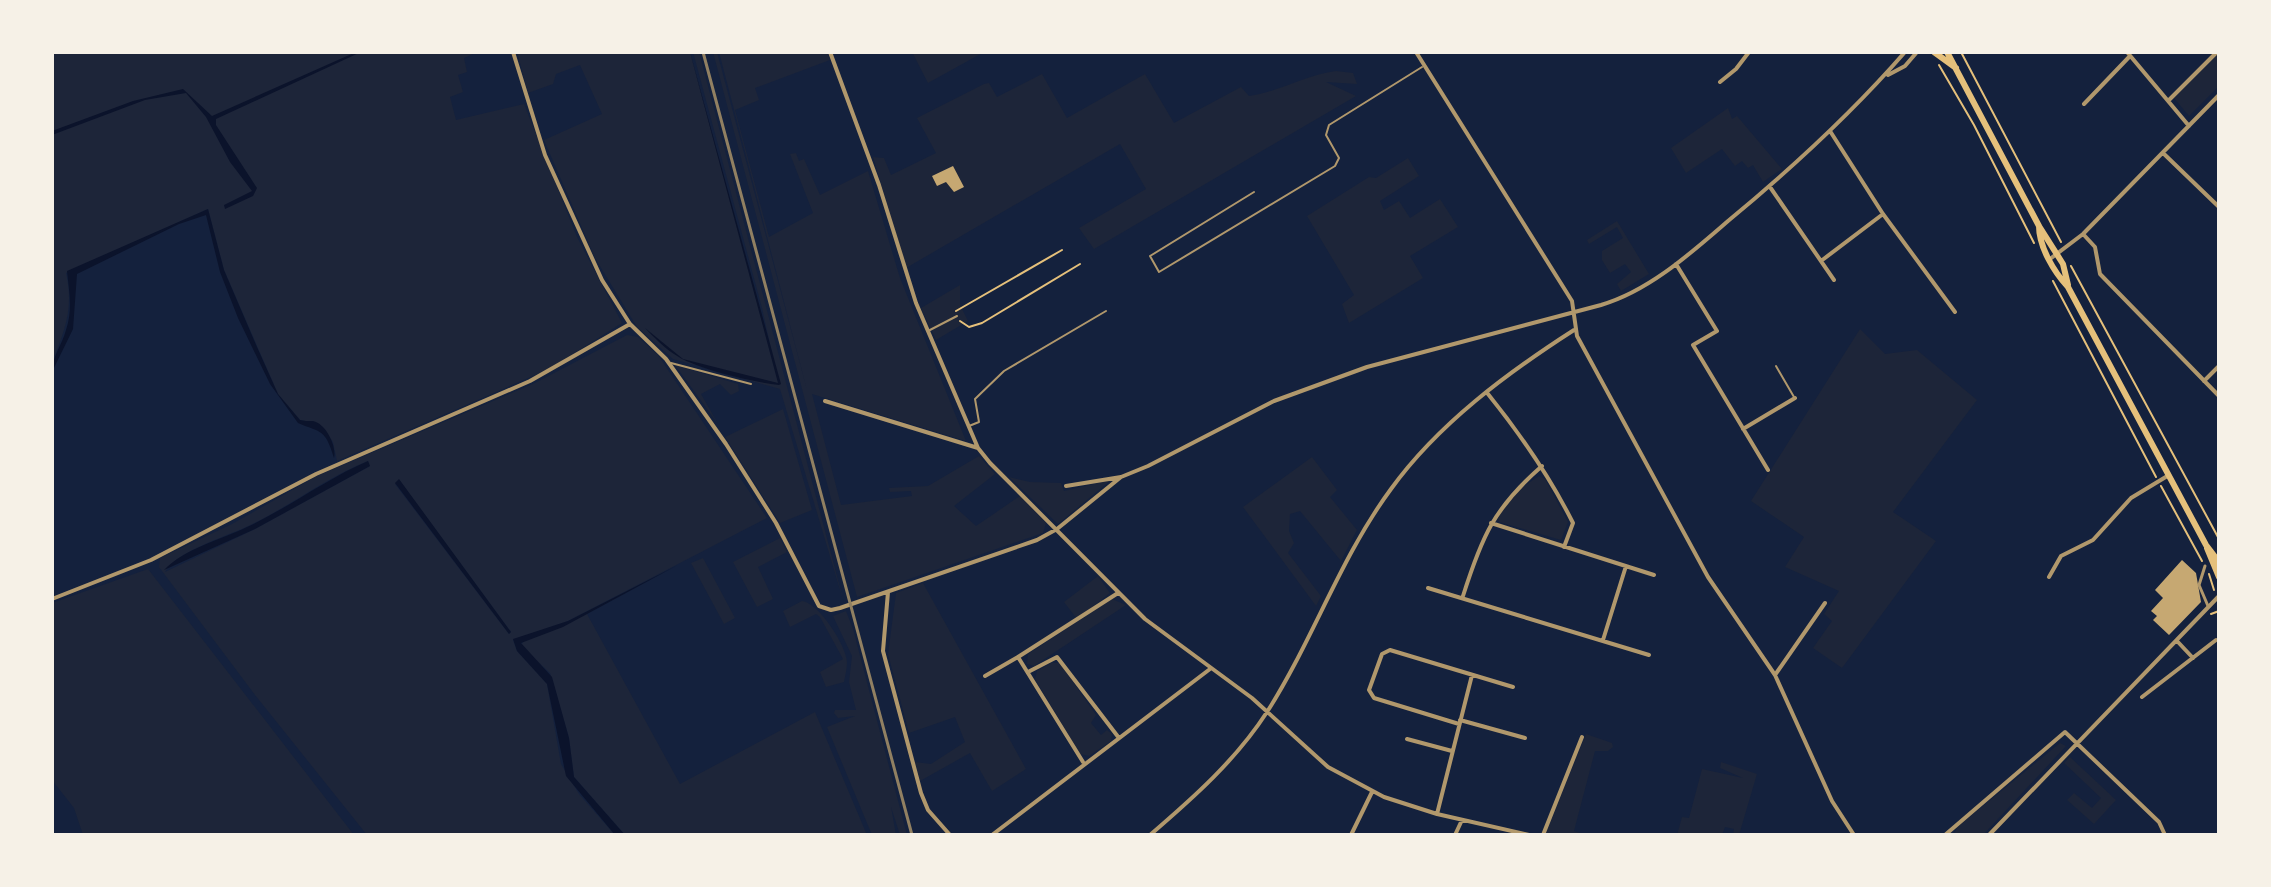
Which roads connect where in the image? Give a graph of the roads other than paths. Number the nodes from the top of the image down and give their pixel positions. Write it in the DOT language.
graph roads {
  1 [pos="513,52"];
  2 [pos="830,52"];
  3 [pos="1416,52"];
  4 [pos="1749,52"];
  5 [pos="1905,52"];
  6 [pos="1917,52"];
  7 [pos="1947,52"];
  8 [pos="2217,52"];
  9 [pos="2129,54"];
  10 [pos="1933,55"];
  11 [pos="1425,66"];
  12 [pos="1956,68"];
  13 [pos="1885,76"];
  14 [pos="1720,82"];
  15 [pos="2219,95"];
  16 [pos="2169,100"];
  17 [pos="2084,104"];
  18 [pos="2189,126"];
  19 [pos="1830,131"];
  20 [pos="2163,153"];
  21 [pos="1770,187"];
  22 [pos="1254,192"];
  23 [pos="2219,207"];
  24 [pos="1883,214"];
  25 [pos="2039,226"];
  26 [pos="2083,234"];
  27 [pos="2058,255"];
  28 [pos="2050,259"];
  29 [pos="1821,261"];
  30 [pos="1676,264"];
  31 [pos="1834,280"];
  32 [pos="2068,287"];
  33 [pos="1106,311"];
  34 [pos="1955,312"];
  35 [pos="1573,313"];
  36 [pos="957,316"];
  37 [pos="630,324"];
  38 [pos="1574,330"];
  39 [pos="927,332"];
  40 [pos="670,364"];
  41 [pos="1776,366"];
  42 [pos="2219,366"];
  43 [pos="2204,381"];
  44 [pos="751,384"];
  45 [pos="1488,394"];
  46 [pos="2219,396"];
  47 [pos="1795,398"];
  48 [pos="825,401"];
  49 [pos="969,426"];
  50 [pos="1743,429"];
  51 [pos="978,448"];
  52 [pos="1542,466"];
  53 [pos="1768,470"];
  54 [pos="2169,475"];
  55 [pos="1121,477"];
  56 [pos="1066,486"];
  57 [pos="1491,523"];
  58 [pos="1057,529"];
  59 [pos="2206,545"];
  60 [pos="1564,547"];
  61 [pos="2219,562"];
  62 [pos="1626,566"];
  63 [pos="2205,566"];
  64 [pos="1654,575"];
  65 [pos="2049,577"];
  66 [pos="2219,577"];
  67 [pos="1428,588"];
  68 [pos="888,592"];
  69 [pos="1118,593"];
  70 [pos="1463,596"];
  71 [pos="2219,596"];
  72 [pos="52,599"];
  73 [pos="1825,603"];
  74 [pos="2209,608"];
  75 [pos="1603,640"];
  76 [pos="2216,640"];
  77 [pos="2177,641"];
  78 [pos="1649,655"];
  79 [pos="1018,657"];
  80 [pos="2193,658"];
  81 [pos="1210,669"];
  82 [pos="1028,672"];
  83 [pos="1472,675"];
  84 [pos="1775,675"];
  85 [pos="985,676"];
  86 [pos="1513,687"];
  87 [pos="2142,697"];
  88 [pos="1267,711"];
  89 [pos="1460,722"];
  90 [pos="1582,737"];
  91 [pos="1119,738"];
  92 [pos="1525,738"];
  93 [pos="1407,739"];
  94 [pos="2076,743"];
  95 [pos="1452,751"];
  96 [pos="1083,762"];
  97 [pos="1372,792"];
  98 [pos="1437,814"];
  99 [pos="1462,820"];
  100 [pos="950,835"];
  101 [pos="992,835"];
  102 [pos="1150,835"];
  103 [pos="1351,835"];
  104 [pos="1455,835"];
  105 [pos="1529,835"];
  106 [pos="1543,835"];
  107 [pos="1854,835"];
  108 [pos="1945,835"];
  109 [pos="1989,835"];
  110 [pos="2165,835"];
  1 -- 37 [label="street"];
  2 -- 39 [label="street"];
  3 -- 11 [label="street"];
  4 -- 14 [label="street"];
  5 -- 13 [label="street"];
  6 -- 13 [label="street"];
  7 -- 12 [label="main road"];
  8 -- 16 [label="street"];
  9 -- 16 [label="street"];
  9 -- 17 [label="street"];
  10 -- 12 [label="main road"];
  11 -- 22 [label="lane"];
  11 -- 35 [label="street"];
  12 -- 25 [label="main road"];
  13 -- 19 [label="street"];
  15 -- 18 [label="street"];
  16 -- 18 [label="street"];
  18 -- 20 [label="street"];
  19 -- 21 [label="street"];
  19 -- 24 [label="street"];
  20 -- 23 [label="street"];
  20 -- 26 [label="street"];
  21 -- 29 [label="street"];
  21 -- 30 [label="street"];
  24 -- 29 [label="street"];
  24 -- 34 [label="street"];
  25 -- 27 [label="main road"];
  25 -- 28 [label="main road"];
  26 -- 27 [label="street"];
  26 -- 43 [label="street"];
  27 -- 28 [label="street"];
  27 -- 32 [label="main road"];
  28 -- 32 [label="main road"];
  29 -- 31 [label="street"];
  30 -- 35 [label="street"];
  30 -- 50 [label="street"];
  32 -- 54 [label="main road"];
  33 -- 49 [label="lane"];
  35 -- 38 [label="street"];
  35 -- 55 [label="street"];
  36 -- 39 [label="lane"];
  37 -- 40 [label="street"];
  37 -- 72 [label="street"];
  38 -- 45 [label="street"];
  38 -- 84 [label="street"];
  39 -- 49 [label="street"];
  40 -- 44 [label="lane"];
  40 -- 68 [label="street"];
  41 -- 47 [label="lane"];
  42 -- 43 [label="street"];
  43 -- 46 [label="street"];
  45 -- 52 [label="street"];
  45 -- 88 [label="street"];
  47 -- 50 [label="street"];
  48 -- 51 [label="street"];
  49 -- 51 [label="street"];
  50 -- 53 [label="street"];
  51 -- 58 [label="street"];
  52 -- 57 [label="street"];
  52 -- 60 [label="street"];
  54 -- 59 [label="main road"];
  54 -- 65 [label="street"];
  55 -- 56 [label="street"];
  55 -- 58 [label="street"];
  57 -- 60 [label="street"];
  57 -- 70 [label="street"];
  58 -- 68 [label="street"];
  58 -- 69 [label="street"];
  59 -- 61 [label="main road"];
  59 -- 66 [label="main road"];
  60 -- 62 [label="street"];
  62 -- 64 [label="street"];
  62 -- 75 [label="street"];
  63 -- 74 [label="street"];
  67 -- 70 [label="street"];
  68 -- 100 [label="street"];
  69 -- 79 [label="street"];
  69 -- 81 [label="street"];
  70 -- 75 [label="street"];
  71 -- 74 [label="street"];
  73 -- 84 [label="street"];
  74 -- 77 [label="street"];
  75 -- 78 [label="street"];
  76 -- 80 [label="street"];
  77 -- 80 [label="street"];
  77 -- 94 [label="street"];
  79 -- 82 [label="street"];
  79 -- 85 [label="street"];
  80 -- 87 [label="street"];
  81 -- 88 [label="street"];
  81 -- 91 [label="street"];
  82 -- 91 [label="street"];
  82 -- 96 [label="street"];
  83 -- 86 [label="street"];
  83 -- 89 [label="street"];
  83 -- 89 [label="street"];
  84 -- 107 [label="street"];
  88 -- 97 [label="street"];
  88 -- 102 [label="street"];
  89 -- 92 [label="street"];
  89 -- 95 [label="street"];
  90 -- 106 [label="street"];
  91 -- 96 [label="street"];
  93 -- 95 [label="street"];
  94 -- 108 [label="street"];
  94 -- 109 [label="street"];
  94 -- 110 [label="street"];
  95 -- 98 [label="street"];
  96 -- 101 [label="street"];
  97 -- 98 [label="street"];
  97 -- 103 [label="street"];
  98 -- 99 [label="street"];
  99 -- 104 [label="street"];
  99 -- 105 [label="street"];
}
